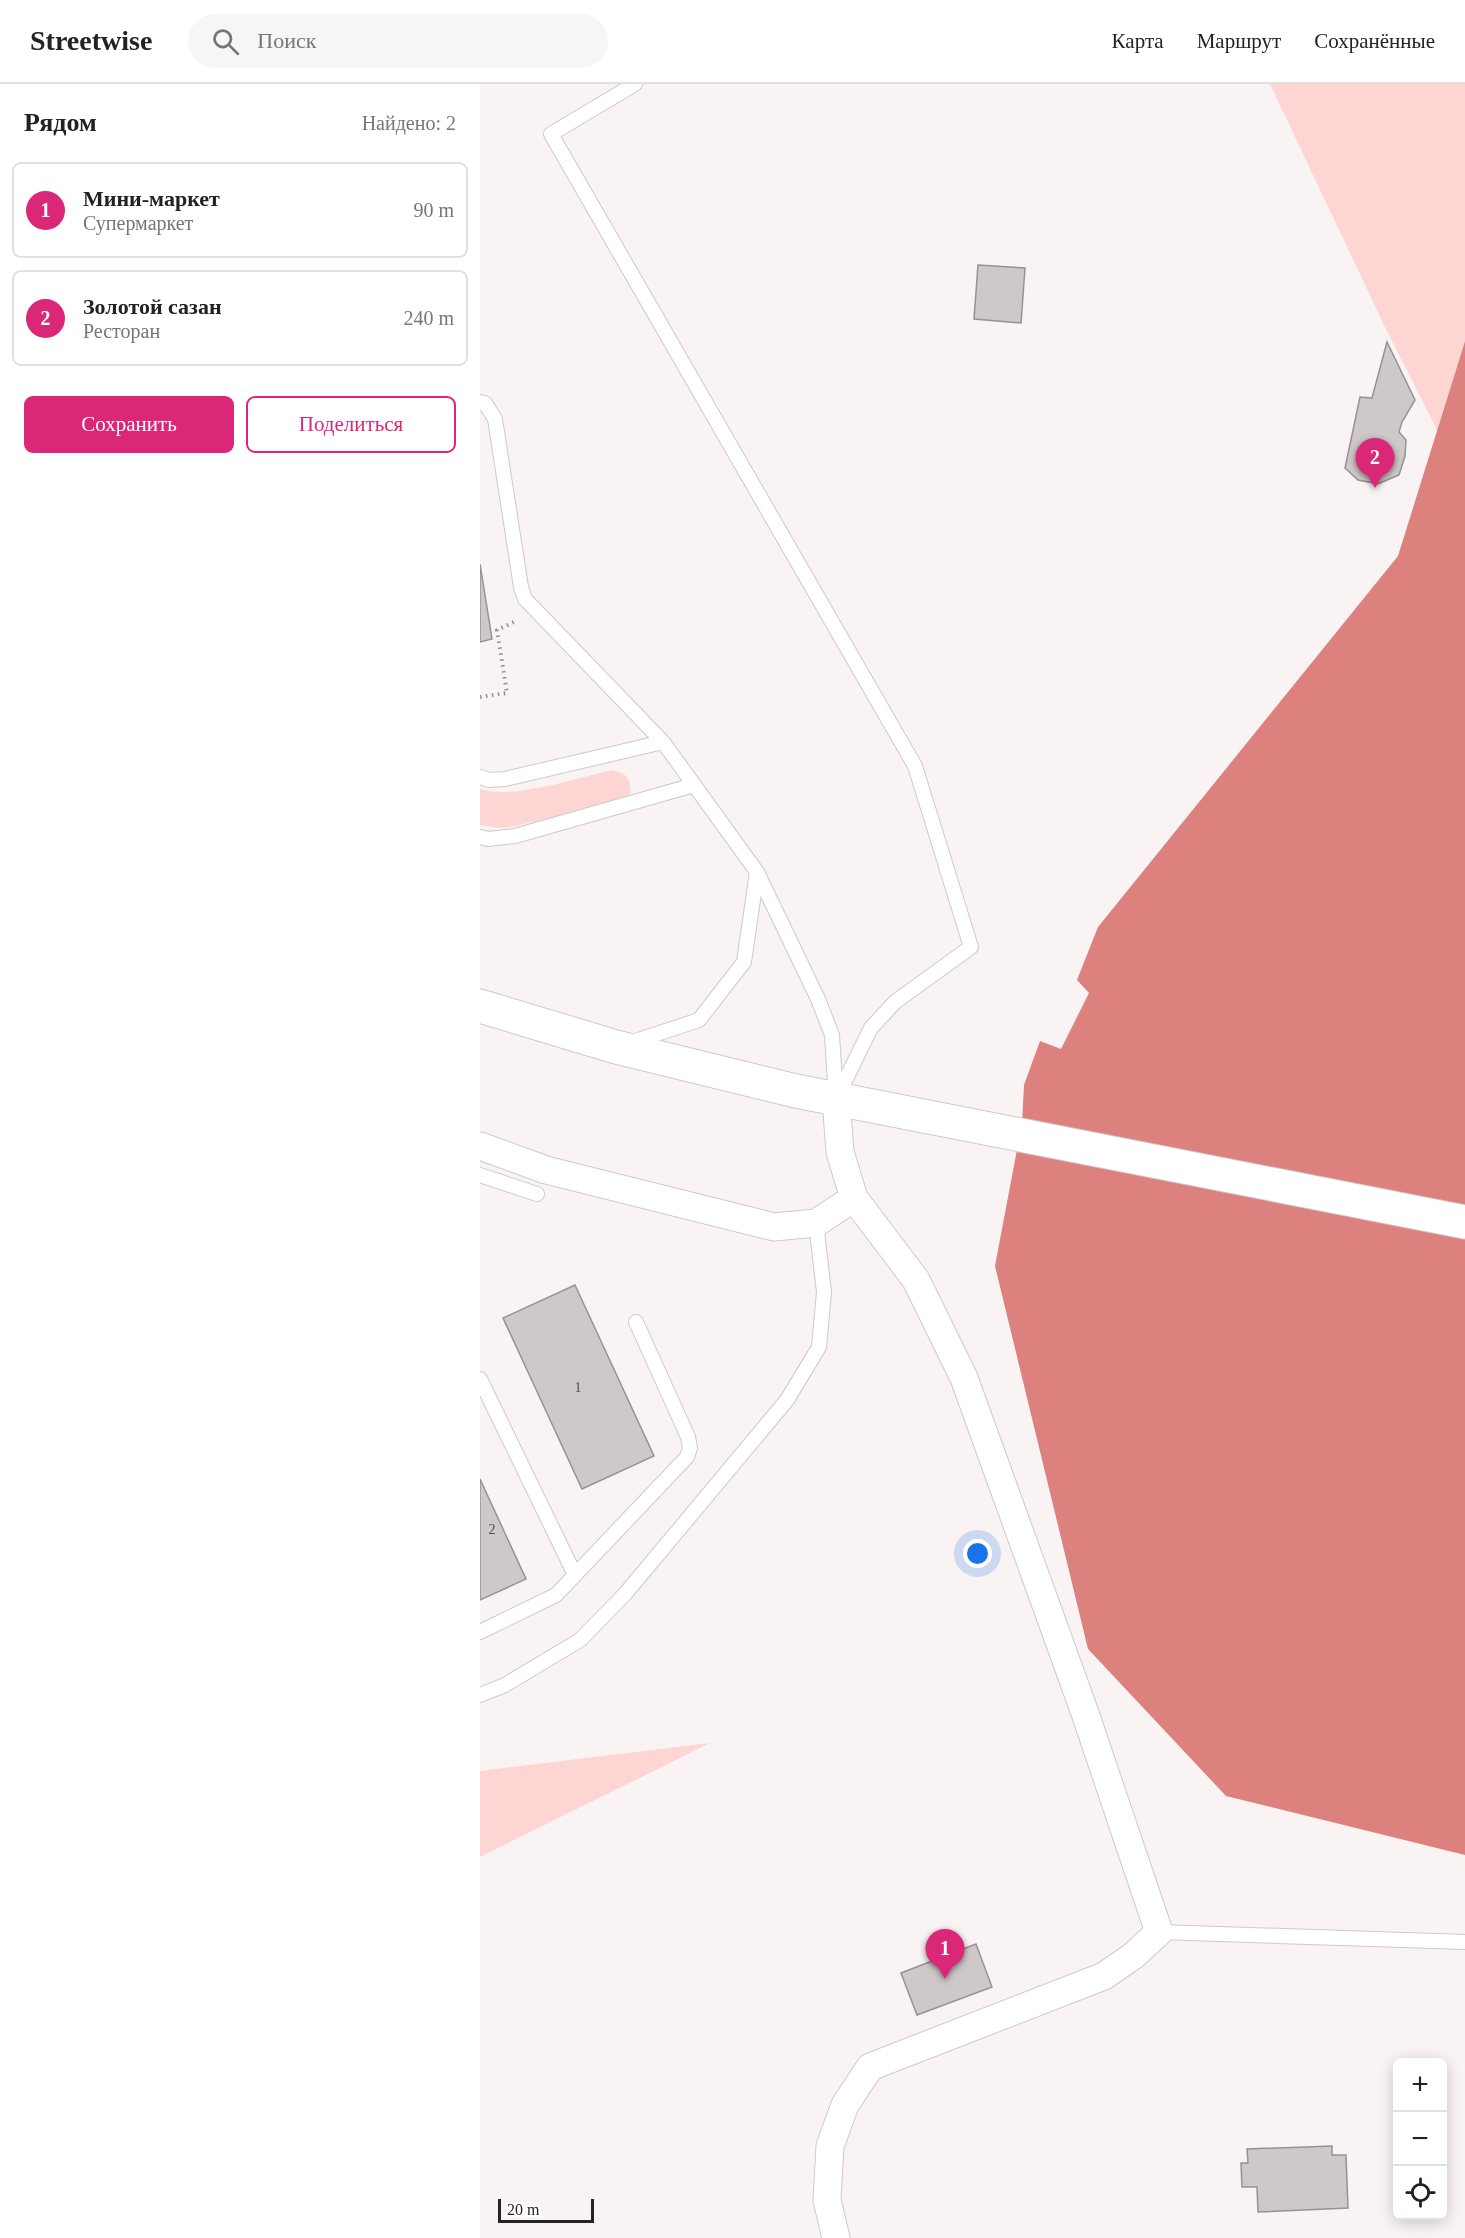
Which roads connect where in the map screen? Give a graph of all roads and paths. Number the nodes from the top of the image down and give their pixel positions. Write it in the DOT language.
graph roads {
  1 [pos="635,84"];
  2 [pos="480,402"];
  3 [pos="536,612"];
  4 [pos="480,698"];
  5 [pos="663,742"];
  6 [pos="480,777"];
  7 [pos="694,785"];
  8 [pos="480,837"];
  9 [pos="757,872"];
  10 [pos="480,1006"];
  11 [pos="616,1047"];
  12 [pos="836,1099"];
  13 [pos="480,1146"];
  14 [pos="480,1175"];
  15 [pos="537,1194"];
  16 [pos="854,1198"];
  17 [pos="1465,1222"];
  18 [pos="816,1223"];
  19 [pos="636,1322"];
  20 [pos="480,1379"];
  21 [pos="575,1575"];
  22 [pos="480,1632"];
  23 [pos="480,1695"];
  24 [pos="1159,1932"];
  25 [pos="1465,1942"];
  26 [pos="836,2238"];
  1 -- 12 [label="lane"];
  2 -- 3 [label="lane"];
  3 -- 4 [label="path"];
  3 -- 5 [label="lane"];
  5 -- 6 [label="lane"];
  5 -- 7 [label="lane"];
  7 -- 8 [label="lane"];
  7 -- 9 [label="lane"];
  9 -- 11 [label="lane"];
  9 -- 12 [label="lane"];
  10 -- 11 [label="main road"];
  11 -- 12 [label="main road"];
  12 -- 16 [label="street"];
  12 -- 17 [label="main road"];
  13 -- 18 [label="street"];
  14 -- 15 [label="lane"];
  16 -- 18 [label="street"];
  16 -- 24 [label="street"];
  18 -- 23 [label="lane"];
  19 -- 21 [label="lane"];
  20 -- 21 [label="lane"];
  21 -- 22 [label="lane"];
  24 -- 25 [label="lane"];
  24 -- 26 [label="street"];
}
